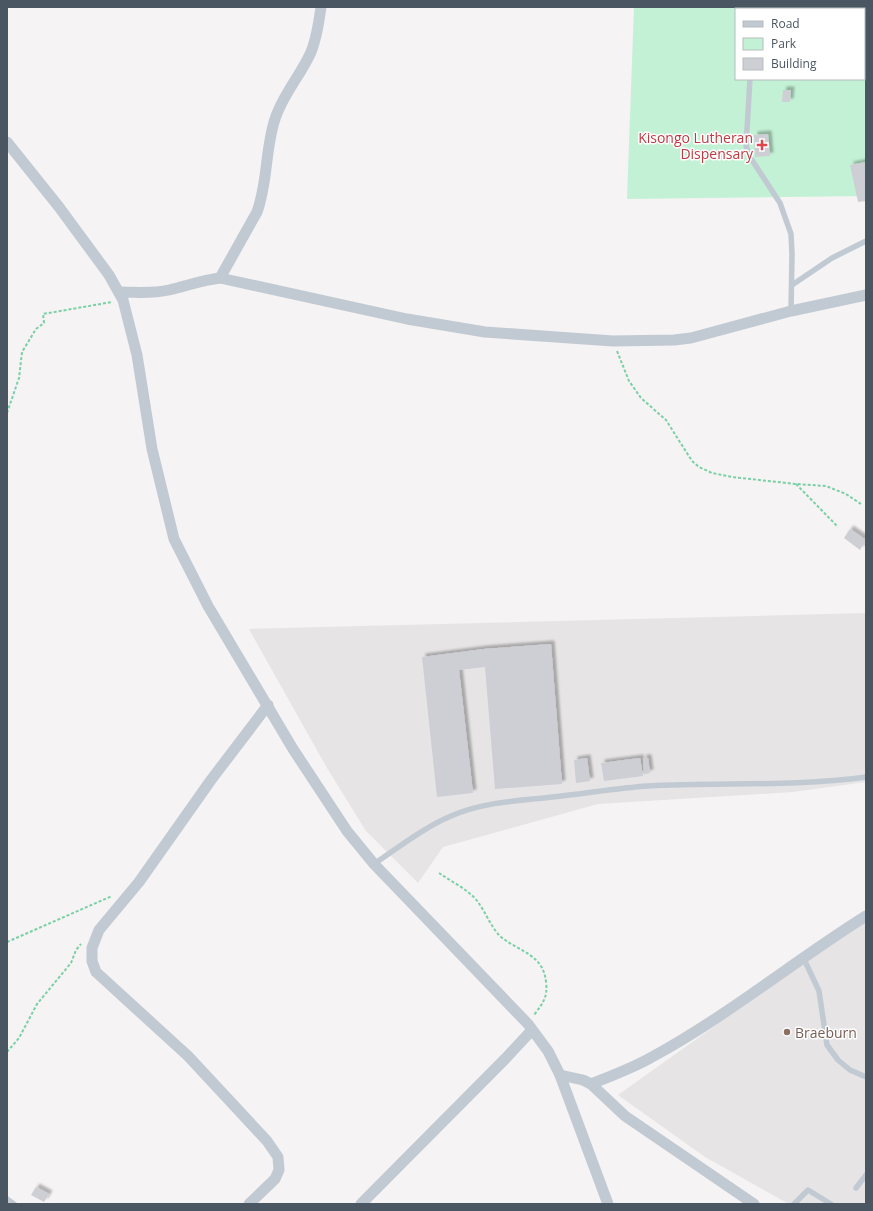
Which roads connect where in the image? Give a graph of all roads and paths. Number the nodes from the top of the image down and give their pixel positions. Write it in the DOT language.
graph roads {
  1 [pos="321,7"];
  2 [pos="750,80"];
  3 [pos="7,142"];
  4 [pos="866,241"];
  5 [pos="220,278"];
  6 [pos="792,285"];
  7 [pos="866,295"];
  8 [pos="121,296"];
  9 [pos="791,311"];
  10 [pos="612,341"];
  11 [pos="7,413"];
  12 [pos="796,484"];
  13 [pos="861,504"];
  14 [pos="838,527"];
  15 [pos="268,705"];
  16 [pos="866,777"];
  17 [pos="374,864"];
  18 [pos="439,873"];
  19 [pos="113,896"];
  20 [pos="866,916"];
  21 [pos="7,942"];
  22 [pos="83,943"];
  23 [pos="803,956"];
  24 [pos="530,1027"];
  25 [pos="7,1052"];
  26 [pos="560,1075"];
  27 [pos="866,1077"];
  28 [pos="591,1084"];
  29 [pos="866,1175"];
  30 [pos="856,1188"];
  31 [pos="7,1199"];
  32 [pos="14,1204"];
  33 [pos="249,1204"];
  34 [pos="361,1204"];
  35 [pos="608,1204"];
  36 [pos="754,1204"];
  37 [pos="794,1204"];
  38 [pos="831,1204"];
  1 -- 5 [label="street"];
  2 -- 6 [label="lane"];
  3 -- 8 [label="street"];
  4 -- 6 [label="lane"];
  5 -- 8 [label="street"];
  5 -- 10 [label="street"];
  6 -- 9 [label="lane"];
  7 -- 9 [label="street"];
  8 -- 11 [label="path"];
  8 -- 15 [label="street"];
  9 -- 10 [label="street"];
  10 -- 12 [label="path"];
  12 -- 13 [label="path"];
  12 -- 14 [label="path"];
  15 -- 17 [label="street"];
  15 -- 33 [label="street"];
  16 -- 17 [label="lane"];
  17 -- 24 [label="street"];
  18 -- 24 [label="path"];
  19 -- 21 [label="path"];
  20 -- 23 [label="street"];
  22 -- 25 [label="path"];
  23 -- 27 [label="lane"];
  23 -- 28 [label="street"];
  24 -- 26 [label="street"];
  24 -- 34 [label="street"];
  26 -- 28 [label="street"];
  26 -- 35 [label="street"];
  28 -- 36 [label="street"];
  29 -- 30 [label="lane"];
  31 -- 32 [label="lane"];
  37 -- 38 [label="lane"];
}
